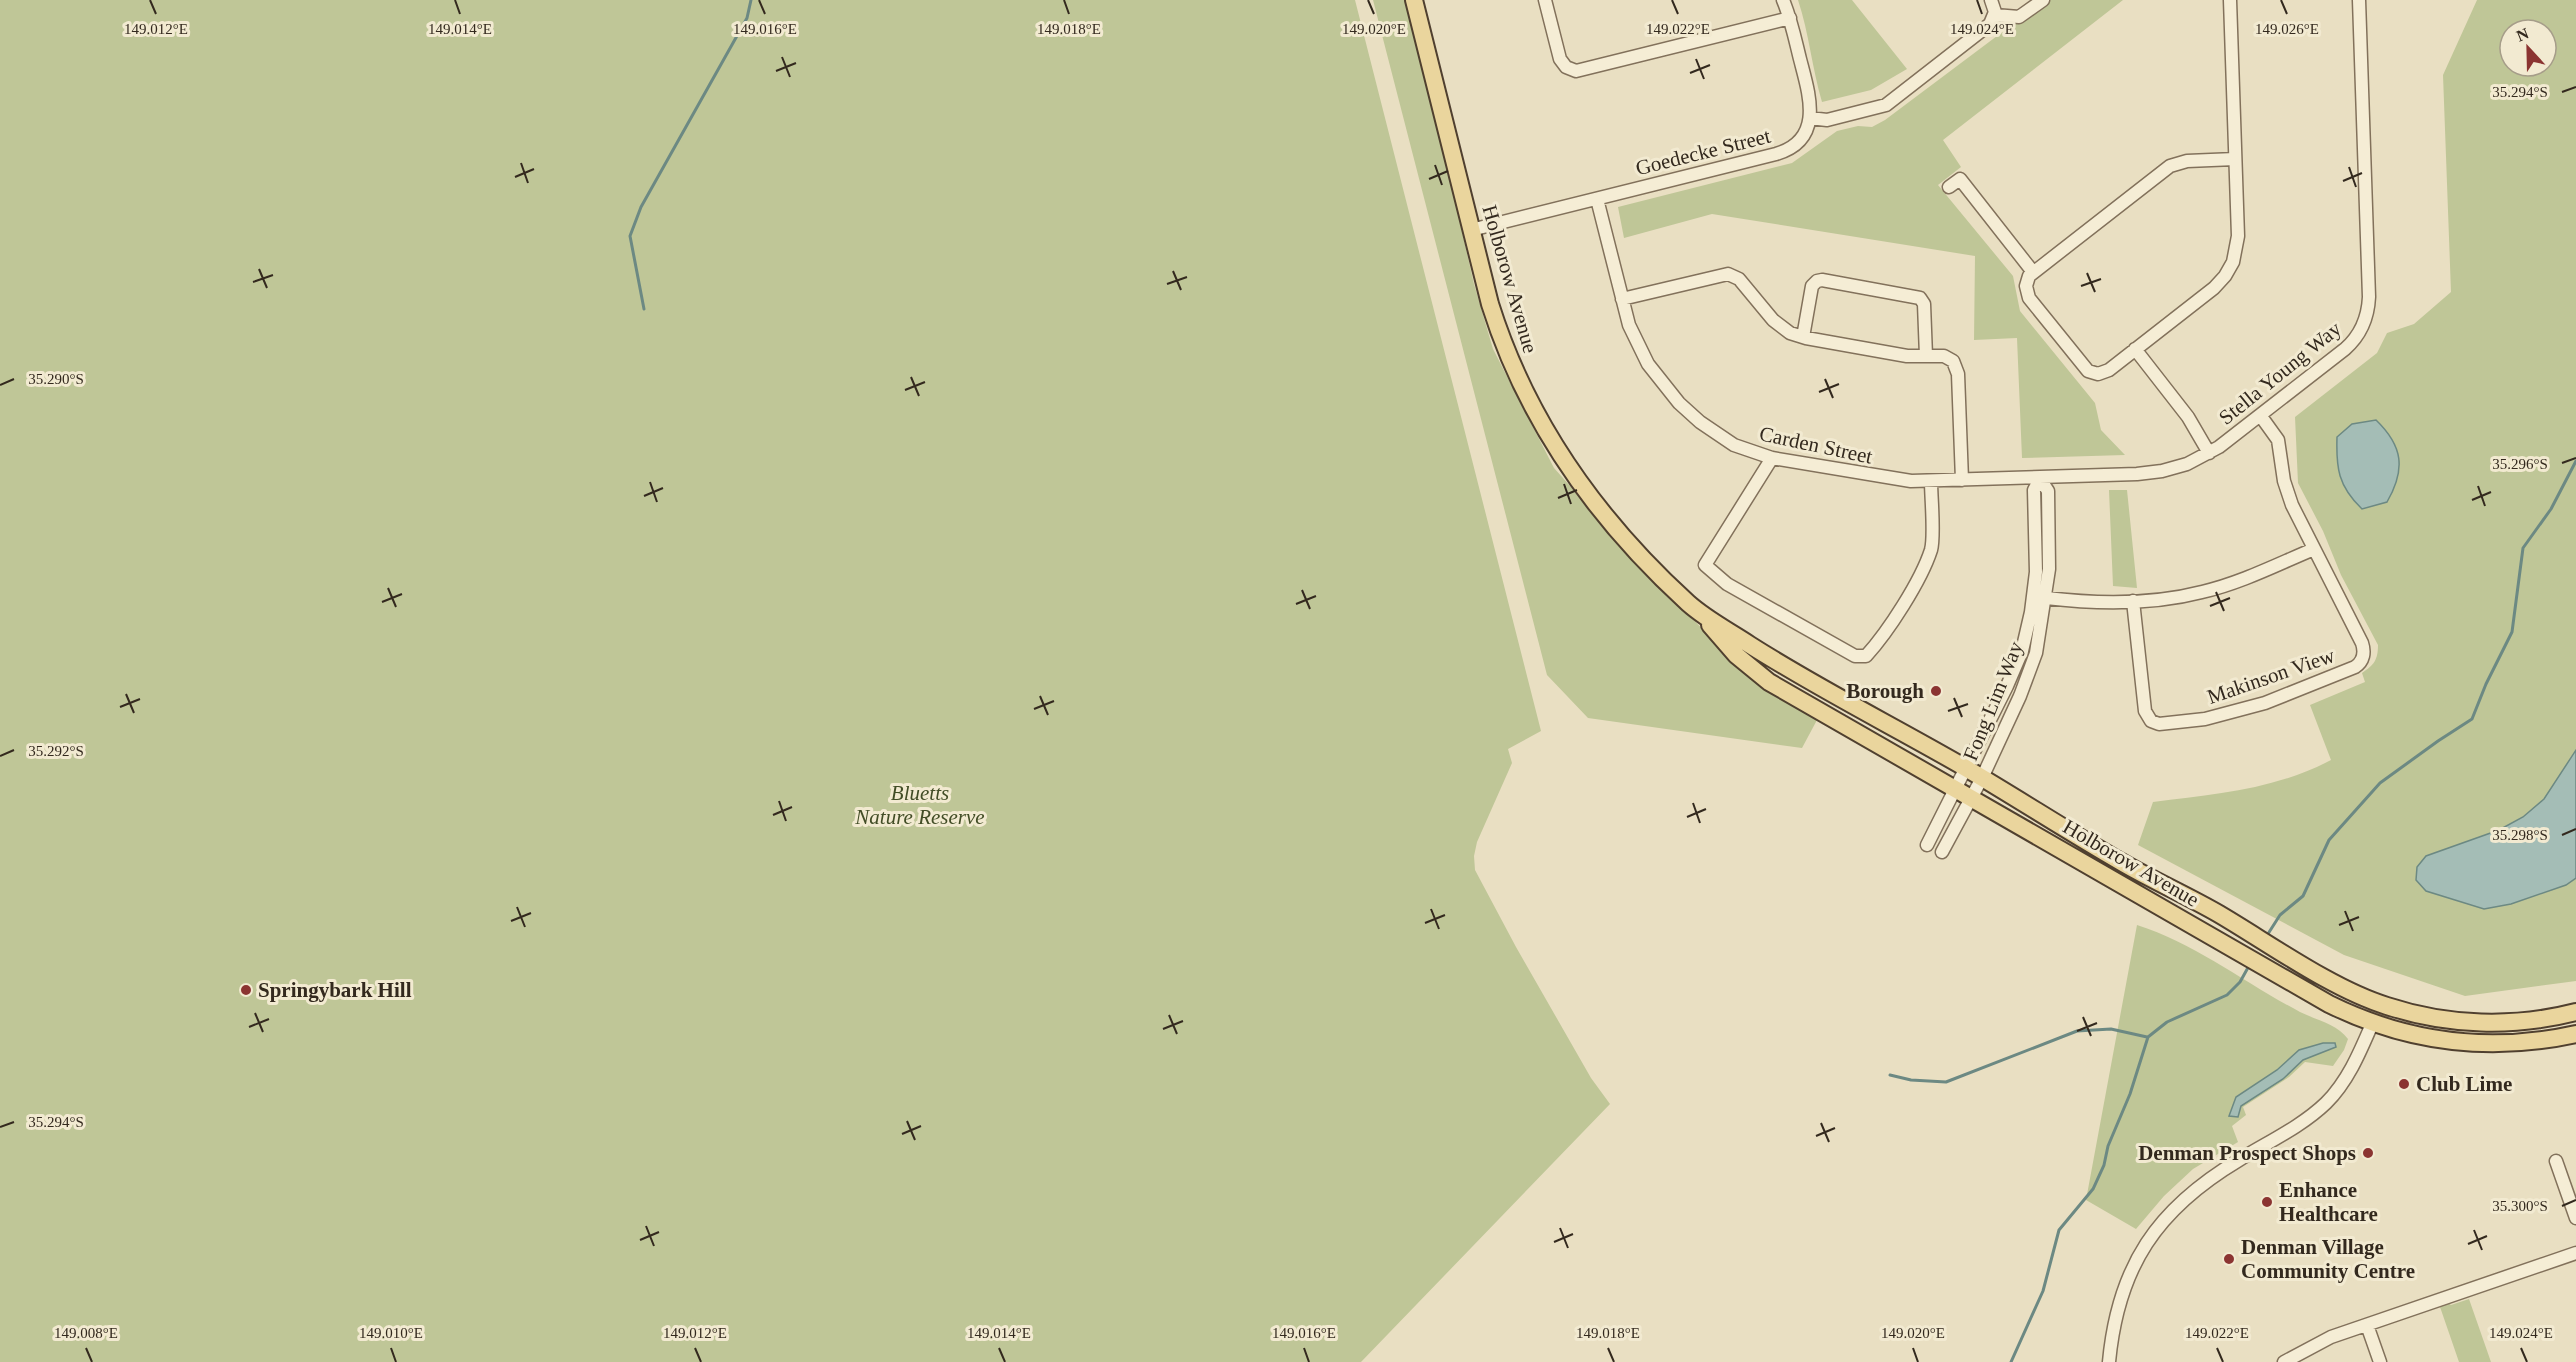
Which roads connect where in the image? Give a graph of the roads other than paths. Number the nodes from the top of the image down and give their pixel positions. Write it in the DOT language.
graph roads {
  1 [pos="1414,0"];
  2 [pos="1545,0"];
  3 [pos="1783,0"];
  4 [pos="1991,0"];
  5 [pos="2043,0"];
  6 [pos="2230,0"];
  7 [pos="2358,0"];
  8 [pos="1995,15"];
  9 [pos="1790,18"];
  10 [pos="1810,118"];
  11 [pos="2235,159"];
  12 [pos="1948,188"];
  13 [pos="1597,199"];
  14 [pos="1471,230"];
  15 [pos="2033,272"];
  16 [pos="1622,299"];
  17 [pos="1803,337"];
  18 [pos="2135,349"];
  19 [pos="1926,356"];
  20 [pos="2260,416"];
  21 [pos="2209,453"];
  22 [pos="1772,458"];
  23 [pos="2040,477"];
  24 [pos="1962,480"];
  25 [pos="1931,481"];
  26 [pos="2314,549"];
  27 [pos="2046,598"];
  28 [pos="2133,601"];
  29 [pos="1704,617"];
  30 [pos="1966,769"];
  31 [pos="1982,778"];
  32 [pos="1956,789"];
  33 [pos="1972,798"];
  34 [pos="1927,844"];
  35 [pos="1942,852"];
  36 [pos="2381,1004"];
  37 [pos="2576,1012"];
  38 [pos="2372,1024"];
  39 [pos="2576,1034"];
  40 [pos="2556,1161"];
  41 [pos="2576,1218"];
  42 [pos="2576,1253"];
  43 [pos="2367,1325"];
  44 [pos="2109,1362"];
  45 [pos="2284,1362"];
  46 [pos="2380,1362"];
  1 -- 14 [label="main road, Holborow Avenue"];
  2 -- 9 [label="street"];
  3 -- 9 [label="street"];
  4 -- 8 [label="street"];
  5 -- 8 [label="street"];
  6 -- 11 [label="street"];
  7 -- 20 [label="street, Stella Young Way"];
  8 -- 10 [label="street"];
  9 -- 10 [label="street"];
  10 -- 13 [label="street, Goedecke Street"];
  11 -- 15 [label="street"];
  11 -- 18 [label="street"];
  12 -- 15 [label="street"];
  13 -- 14 [label="street, Goedecke Street"];
  13 -- 16 [label="street, Carden Street"];
  14 -- 29 [label="main road, Holborow Avenue"];
  15 -- 18 [label="street"];
  16 -- 17 [label="street"];
  16 -- 22 [label="street, Carden Street"];
  17 -- 19 [label="street"];
  17 -- 19 [label="street"];
  18 -- 21 [label="street"];
  19 -- 24 [label="street"];
  20 -- 21 [label="street, Stella Young Way"];
  20 -- 26 [label="street, Makinson View"];
  21 -- 23 [label="street, Stella Young Way"];
  22 -- 25 [label="street, Carden Street"];
  22 -- 25 [label="street"];
  23 -- 24 [label="street, Carden Street"];
  24 -- 25 [label="street, Carden Street"];
  26 -- 28 [label="street"];
  26 -- 28 [label="street, Makinson View"];
  27 -- 28 [label="street"];
  27 -- 30 [label="street, Fong Lim Way"];
  27 -- 31 [label="street, Fong Lim Way"];
  29 -- 30 [label="main road, Holborow Avenue"];
  29 -- 32 [label="main road, Holborow Avenue"];
  30 -- 31 [label="main road, Holborow Avenue"];
  30 -- 32 [label="street, Fong Lim Way"];
  31 -- 33 [label="street, Fong Lim Way"];
  31 -- 36 [label="main road, Holborow Avenue"];
  32 -- 33 [label="main road, Holborow Avenue"];
  32 -- 34 [label="street, Fong Lim Way"];
  33 -- 35 [label="street, Fong Lim Way"];
  33 -- 38 [label="main road, Holborow Avenue"];
  36 -- 37 [label="main road, Holborow Avenue"];
  36 -- 38 [label="main road"];
  38 -- 39 [label="main road, Holborow Avenue"];
  38 -- 44 [label="street"];
  40 -- 41 [label="street"];
  42 -- 43 [label="street"];
  43 -- 45 [label="street"];
  43 -- 46 [label="street"];
}
